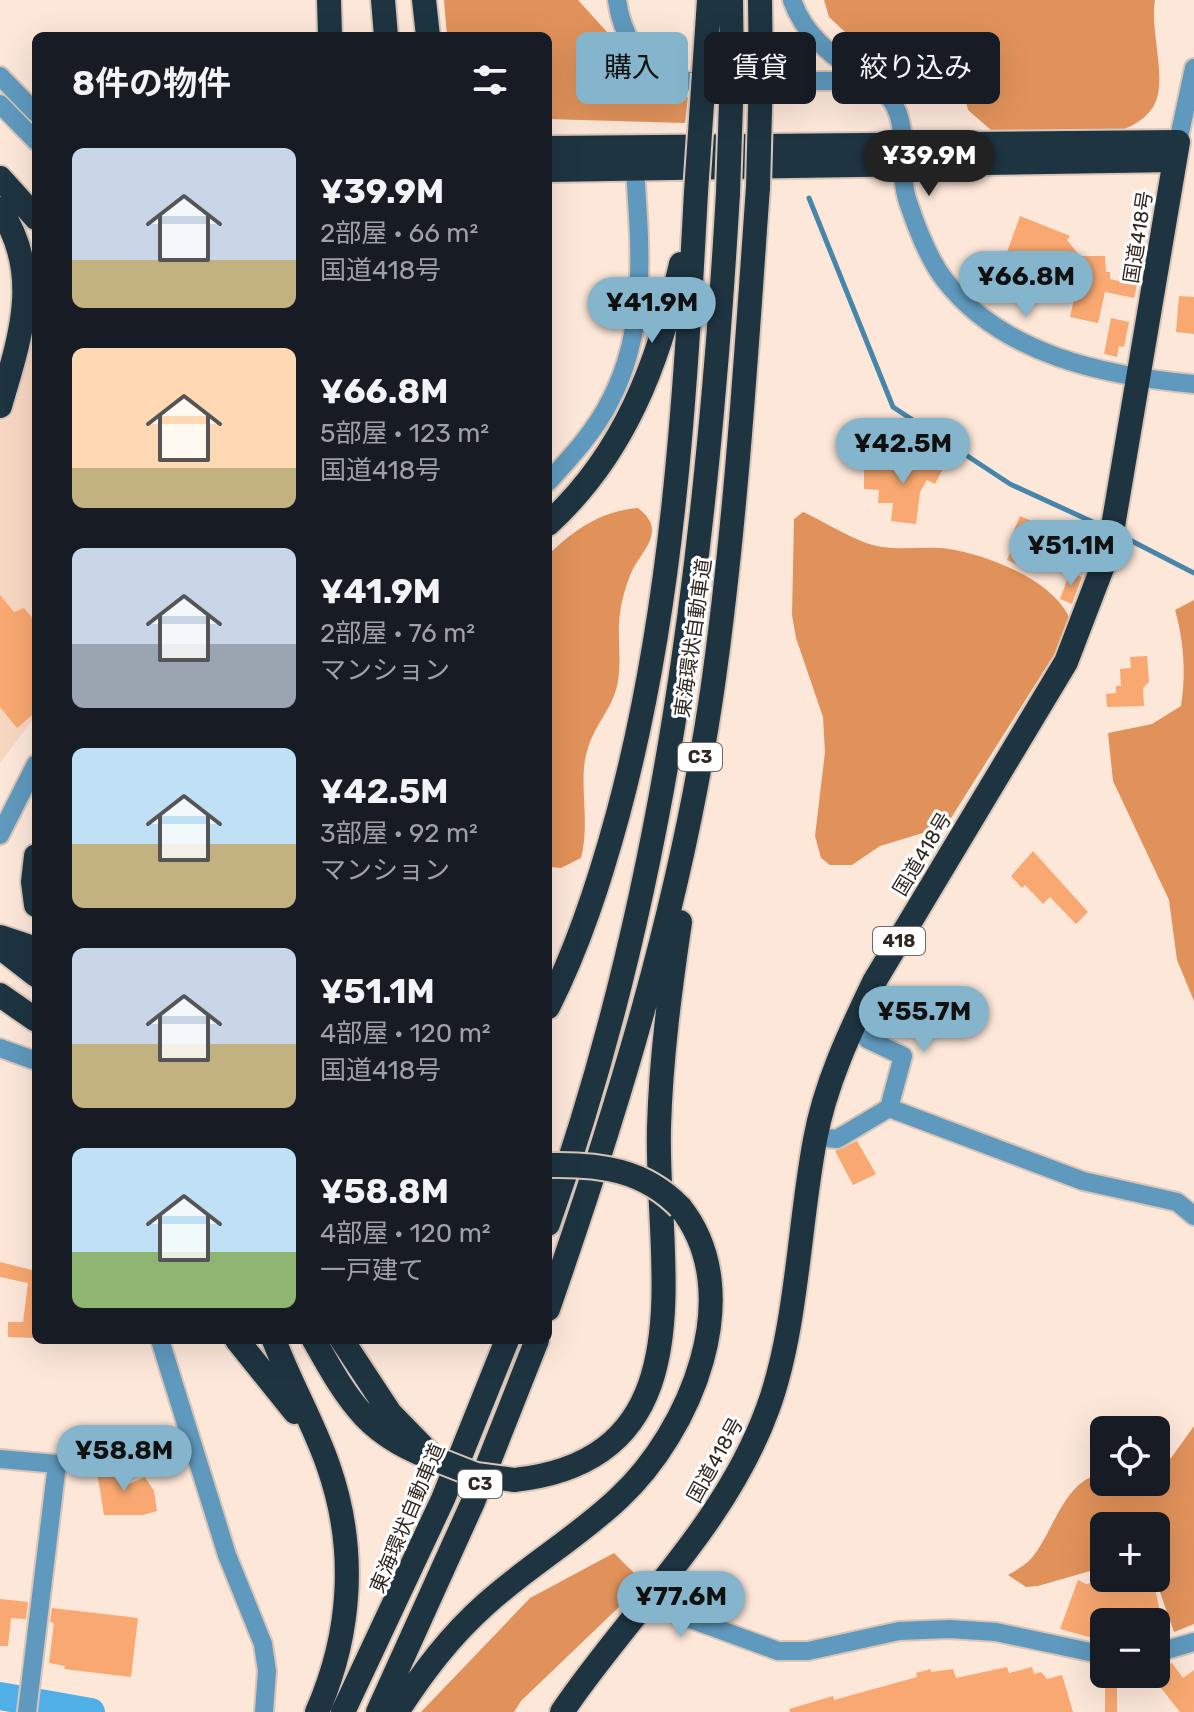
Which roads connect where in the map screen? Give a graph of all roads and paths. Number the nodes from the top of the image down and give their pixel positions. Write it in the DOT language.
graph roads {
  1 [pos="329,0"];
  2 [pos="369,0"];
  3 [pos="383,0"];
  4 [pos="424,0"];
  5 [pos="617,0"];
  6 [pos="709,0"];
  7 [pos="731,0"];
  8 [pos="760,0"];
  9 [pos="792,0"];
  10 [pos="330,32"];
  11 [pos="372,32"];
  12 [pos="386,32"];
  13 [pos="428,32"];
  14 [pos="832,57"];
  15 [pos="1194,68"];
  16 [pos="0,76"];
  17 [pos="832,81"];
  18 [pos="0,104"];
  19 [pos="893,104"];
  20 [pos="32,109"];
  21 [pos="32,137"];
  22 [pos="552,148"];
  23 [pos="1177,151"];
  24 [pos="902,154"];
  25 [pos="635,169"];
  26 [pos="552,170"];
  27 [pos="0,178"];
  28 [pos="696,192"];
  29 [pos="0,209"];
  30 [pos="32,212"];
  31 [pos="1139,379"];
  32 [pos="1194,384"];
  33 [pos="0,406"];
  34 [pos="552,477"];
  35 [pos="552,520"];
  36 [pos="711,694"];
  37 [pos="32,772"];
  38 [pos="0,835"];
  39 [pos="0,937"];
  40 [pos="0,947"];
  41 [pos="32,948"];
  42 [pos="32,972"];
  43 [pos="0,995"];
  44 [pos="552,998"];
  45 [pos="32,1017"];
  46 [pos="867,1039"];
  47 [pos="0,1048"];
  48 [pos="32,1060"];
  49 [pos="889,1108"];
  50 [pos="815,1137"];
  51 [pos="552,1165"];
  52 [pos="552,1211"];
  53 [pos="1194,1216"];
  54 [pos="552,1297"];
  55 [pos="161,1344"];
  56 [pos="240,1344"];
  57 [pos="276,1344"];
  58 [pos="316,1344"];
  59 [pos="345,1344"];
  60 [pos="505,1344"];
  61 [pos="535,1344"];
  62 [pos="320,1446"];
  63 [pos="0,1459"];
  64 [pos="443,1462"];
  65 [pos="652,1596"];
  66 [pos="1194,1642"];
  67 [pos="1170,1649"];
  68 [pos="1090,1652"];
  69 [pos="27,1712"];
  70 [pos="264,1712"];
  71 [pos="317,1712"];
  72 [pos="343,1712"];
  73 [pos="378,1712"];
  74 [pos="397,1712"];
  75 [pos="562,1712"];
  1 -- 10 [label="highway"];
  2 -- 11 [label="highway"];
  3 -- 12 [label="highway"];
  4 -- 13 [label="highway"];
  5 -- 17 [label="street"];
  6 -- 28 [label="highway, bridge"];
  7 -- 52 [label="highway, 東海環状自動車道 / C3, bridge"];
  8 -- 36 [label="highway, 東海環状自動車道 / C3, bridge"];
  9 -- 14 [label="street"];
  15 -- 23 [label="street"];
  16 -- 20 [label="street"];
  18 -- 21 [label="street"];
  19 -- 24 [label="street"];
  22 -- 24 [label="highway, 国道418号"];
  23 -- 24 [label="highway, 国道418号"];
  23 -- 31 [label="highway, 国道418号 / 418"];
  24 -- 25 [label="highway, 国道418号"];
  24 -- 31 [label="street"];
  25 -- 26 [label="highway, 国道418号"];
  25 -- 34 [label="street"];
  27 -- 30 [label="highway"];
  28 -- 35 [label="highway"];
  28 -- 44 [label="highway"];
  29 -- 33 [label="highway"];
  31 -- 32 [label="street"];
  31 -- 50 [label="highway, 国道418号 / 418"];
  36 -- 54 [label="highway, 東海環状自動車道 / C3"];
  36 -- 64 [label="highway, bridge"];
  37 -- 38 [label="street"];
  39 -- 41 [label="highway"];
  40 -- 42 [label="highway"];
  43 -- 45 [label="highway"];
  46 -- 49 [label="street"];
  47 -- 48 [label="street"];
  49 -- 50 [label="street"];
  49 -- 53 [label="street"];
  50 -- 65 [label="highway, 国道418号 / 418"];
  51 -- 74 [label="highway, bridge"];
  55 -- 70 [label="street"];
  56 -- 62 [label="highway"];
  57 -- 62 [label="highway"];
  58 -- 64 [label="highway"];
  59 -- 64 [label="highway"];
  60 -- 72 [label="highway, 東海環状自動車道 / C3"];
  61 -- 73 [label="highway, C3"];
  62 -- 71 [label="highway"];
  63 -- 69 [label="street"];
  65 -- 68 [label="street"];
  65 -- 75 [label="highway, 国道418号 / 418"];
  66 -- 67 [label="street"];
}
